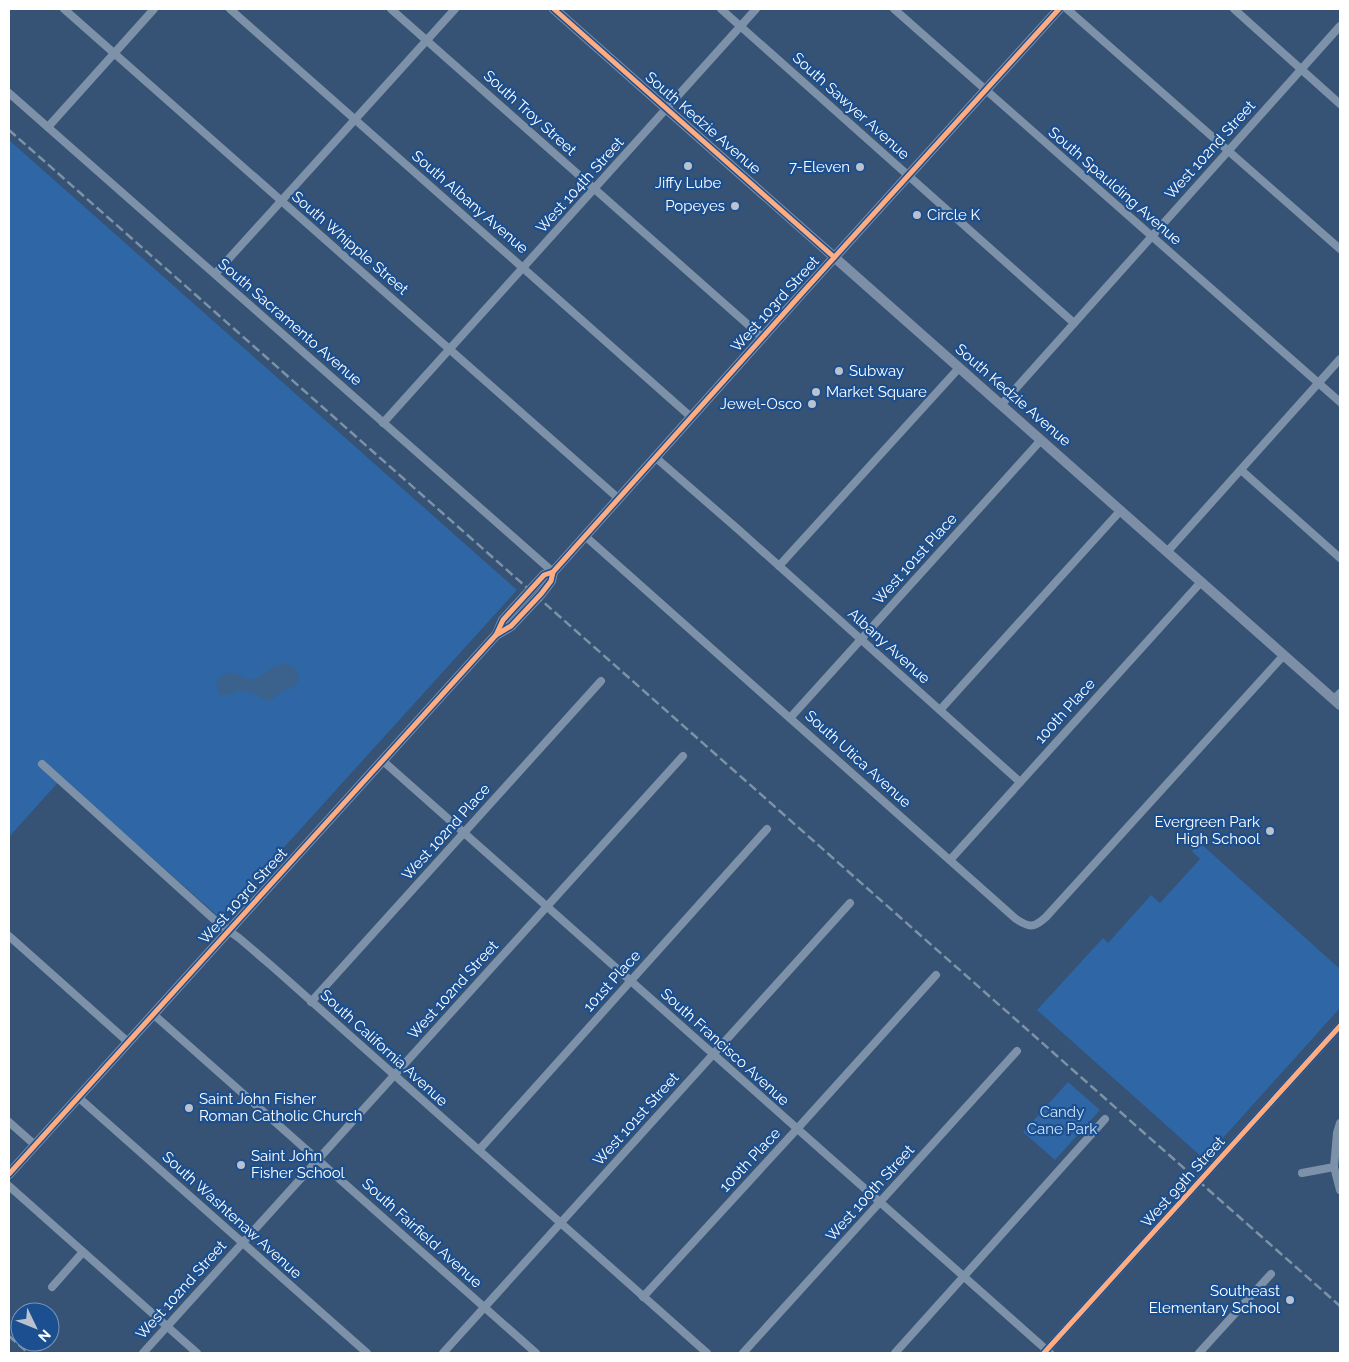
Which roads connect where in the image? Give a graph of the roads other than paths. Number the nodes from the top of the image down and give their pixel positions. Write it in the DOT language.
graph roads {
  1 [pos="64,9"];
  2 [pos="154,9"];
  3 [pos="230,9"];
  4 [pos="392,9"];
  5 [pos="455,9"];
  6 [pos="554,9"];
  7 [pos="721,9"];
  8 [pos="756,9"];
  9 [pos="894,9"];
  10 [pos="1059,9"];
  11 [pos="1067,9"];
  12 [pos="1234,9"];
  13 [pos="741,26"];
  14 [pos="1340,26"];
  15 [pos="427,40"];
  16 [pos="114,53"];
  17 [pos="1302,69"];
  18 [pos="986,90"];
  19 [pos="9,93"];
  20 [pos="1340,104"];
  21 [pos="667,109"];
  22 [pos="354,120"];
  23 [pos="48,127"];
  24 [pos="1229,151"];
  25 [pos="908,175"];
  26 [pos="595,189"];
  27 [pos="281,201"];
  28 [pos="1152,236"];
  29 [pos="1340,249"];
  30 [pos="834,257"];
  31 [pos="524,268"];
  32 [pos="214,274"];
  33 [pos="1074,323"];
  34 [pos="762,337"];
  35 [pos="450,349"];
  36 [pos="1340,359"];
  37 [pos="959,368"];
  38 [pos="1318,383"];
  39 [pos="1340,402"];
  40 [pos="1001,405"];
  41 [pos="691,417"];
  42 [pos="383,423"];
  43 [pos="1041,440"];
  44 [pos="655,457"];
  45 [pos="1240,470"];
  46 [pos="618,498"];
  47 [pos="1120,510"];
  48 [pos="585,536"];
  49 [pos="1167,552"];
  50 [pos="1340,558"];
  51 [pos="779,566"];
  52 [pos="553,572"];
  53 [pos="1201,582"];
  54 [pos="861,639"];
  55 [pos="1284,655"];
  56 [pos="601,681"];
  57 [pos="1338,699"];
  58 [pos="940,710"];
  59 [pos="790,718"];
  60 [pos="683,756"];
  61 [pos="383,761"];
  62 [pos="42,764"];
  63 [pos="1020,782"];
  64 [pos="766,829"];
  65 [pos="464,833"];
  66 [pos="950,860"];
  67 [pos="850,903"];
  68 [pos="547,906"];
  69 [pos="229,930"];
  70 [pos="9,936"];
  71 [pos="936,975"];
  72 [pos="630,981"];
  73 [pos="311,1002"];
  74 [pos="153,1014"];
  75 [pos="1340,1026"];
  76 [pos="1334,1034"];
  77 [pos="1340,1040"];
  78 [pos="128,1042"];
  79 [pos="1017,1051"];
  80 [pos="713,1054"];
  81 [pos="394,1075"];
  82 [pos="78,1097"];
  83 [pos="1105,1118"];
  84 [pos="9,1122"];
  85 [pos="1340,1122"];
  86 [pos="797,1129"];
  87 [pos="35,1145"];
  88 [pos="478,1150"];
  89 [pos="318,1159"];
  90 [pos="1334,1167"];
  91 [pos="1302,1173"];
  92 [pos="9,1174"];
  93 [pos="9,1186"];
  94 [pos="1340,1190"];
  95 [pos="880,1202"];
  96 [pos="561,1223"];
  97 [pos="242,1243"];
  98 [pos="83,1252"];
  99 [pos="1271,1274"];
  100 [pos="964,1276"];
  101 [pos="52,1287"];
  102 [pos="644,1296"];
  103 [pos="485,1307"];
  104 [pos="167,1326"];
  105 [pos="1047,1352"];
  106 [pos="143,1353"];
  107 [pos="197,1353"];
  108 [pos="367,1353"];
  109 [pos="443,1353"];
  110 [pos="536,1353"];
  111 [pos="708,1353"];
  112 [pos="743,1353"];
  113 [pos="895,1353"];
  114 [pos="1199,1353"];
  1 -- 16 [label="street, South Whipple Street"];
  2 -- 16 [label="street"];
  3 -- 22 [label="street, South Albany Avenue"];
  4 -- 15 [label="street, South Troy Street"];
  5 -- 15 [label="street"];
  6 -- 21 [label="main road, South Kedzie Avenue"];
  7 -- 13 [label="street, South Sawyer Avenue"];
  8 -- 13 [label="street, West 104th Street"];
  9 -- 18 [label="street, South Spaulding Avenue"];
  10 -- 18 [label="main road, West 103rd Street"];
  11 -- 24 [label="street"];
  12 -- 17 [label="street"];
  13 -- 21 [label="street, West 104th Street"];
  13 -- 25 [label="street, South Sawyer Avenue"];
  14 -- 17 [label="street, West 102nd Street"];
  15 -- 22 [label="street"];
  15 -- 26 [label="street, South Troy Street"];
  16 -- 23 [label="street"];
  16 -- 27 [label="street, South Whipple Street"];
  17 -- 20 [label="street"];
  17 -- 24 [label="street, West 102nd Street"];
  18 -- 25 [label="main road, West 103rd Street"];
  18 -- 28 [label="street, South Spaulding Avenue"];
  19 -- 23 [label="street, South Sacramento Avenue"];
  21 -- 26 [label="street, West 104th Street"];
  21 -- 30 [label="main road, South Kedzie Avenue"];
  22 -- 27 [label="street"];
  22 -- 31 [label="street, South Albany Avenue"];
  23 -- 32 [label="street, South Sacramento Avenue"];
  24 -- 28 [label="street, West 102nd Street"];
  24 -- 29 [label="street"];
  25 -- 30 [label="main road, West 103rd Street"];
  25 -- 33 [label="street, South Sawyer Avenue"];
  26 -- 31 [label="street, West 104th Street"];
  26 -- 34 [label="street, South Troy Street"];
  27 -- 32 [label="street"];
  27 -- 35 [label="street, South Whipple Street"];
  28 -- 33 [label="street, West 102nd Street"];
  28 -- 38 [label="street, South Spaulding Avenue"];
  30 -- 34 [label="main road, West 103rd Street"];
  30 -- 37 [label="main road, South Kedzie Avenue"];
  31 -- 35 [label="street, West 104th Street"];
  31 -- 41 [label="street, South Albany Avenue"];
  32 -- 42 [label="street, South Sacramento Avenue"];
  33 -- 40 [label="street, West 102nd Street"];
  34 -- 41 [label="main road, West 103rd Street"];
  35 -- 42 [label="street, West 104th Street"];
  35 -- 46 [label="street, South Whipple Street"];
  36 -- 38 [label="street"];
  37 -- 40 [label="main road, South Kedzie Avenue"];
  37 -- 51 [label="street"];
  38 -- 39 [label="street, South Spaulding Avenue"];
  38 -- 45 [label="street"];
  40 -- 43 [label="main road, South Kedzie Avenue"];
  41 -- 44 [label="main road, West 103rd Street"];
  42 -- 52 [label="street, South Sacramento Avenue"];
  43 -- 47 [label="main road, South Kedzie Avenue"];
  43 -- 54 [label="street, West 101st Place"];
  44 -- 46 [label="main road, West 103rd Street"];
  44 -- 51 [label="street, Albany Avenue"];
  45 -- 49 [label="street"];
  45 -- 50 [label="street"];
  46 -- 48 [label="main road, West 103rd Street"];
  47 -- 49 [label="main road, South Kedzie Avenue"];
  47 -- 58 [label="street"];
  48 -- 52 [label="main road, West 103rd Street"];
  48 -- 59 [label="street, South Utica Avenue"];
  49 -- 53 [label="main road, South Kedzie Avenue"];
  51 -- 54 [label="street, Albany Avenue"];
  52 -- 61 [label="main road, West 103rd Street"];
  53 -- 55 [label="main road, South Kedzie Avenue"];
  53 -- 63 [label="street, 100th Place"];
  54 -- 58 [label="street, Albany Avenue"];
  54 -- 59 [label="street, West 101st Place"];
  55 -- 57 [label="main road, South Kedzie Avenue"];
  55 -- 66 [label="street, South Utica Avenue"];
  56 -- 65 [label="street, West 102nd Place"];
  58 -- 63 [label="street, Albany Avenue"];
  59 -- 66 [label="street, South Utica Avenue"];
  60 -- 68 [label="street, West 102nd Street"];
  61 -- 65 [label="street, South Francisco Avenue"];
  61 -- 69 [label="main road, West 103rd Street"];
  62 -- 69 [label="street, South California Avenue"];
  63 -- 66 [label="street, 100th Place"];
  64 -- 72 [label="street, 101st Place"];
  65 -- 68 [label="street, South Francisco Avenue"];
  65 -- 73 [label="street, West 102nd Place"];
  67 -- 80 [label="street, West 101st Street"];
  68 -- 72 [label="street, South Francisco Avenue"];
  68 -- 81 [label="street, West 102nd Street"];
  69 -- 73 [label="street, South California Avenue"];
  69 -- 74 [label="main road, West 103rd Street"];
  70 -- 78 [label="street"];
  71 -- 86 [label="street, 100th Place"];
  72 -- 80 [label="street, South Francisco Avenue"];
  72 -- 88 [label="street, 101st Place"];
  73 -- 81 [label="street, South California Avenue"];
  74 -- 78 [label="main road, West 103rd Street"];
  74 -- 89 [label="street, South Fairfield Avenue"];
  75 -- 76 [label="street, West 99th Street"];
  76 -- 77 [label="street"];
  76 -- 105 [label="street, West 99th Street"];
  78 -- 82 [label="main road, West 103rd Street"];
  79 -- 95 [label="street, West 100th Street"];
  80 -- 86 [label="street, South Francisco Avenue"];
  80 -- 96 [label="street, West 101st Street"];
  81 -- 88 [label="street, South California Avenue"];
  81 -- 89 [label="street, West 102nd Street"];
  82 -- 87 [label="main road, West 103rd Street"];
  82 -- 97 [label="street, South Washtenaw Avenue"];
  83 -- 100 [label="street"];
  84 -- 87 [label="street"];
  85 -- 90 [label="street"];
  86 -- 95 [label="street, South Francisco Avenue"];
  86 -- 102 [label="street, 100th Place"];
  87 -- 92 [label="main road, West 103rd Street"];
  88 -- 96 [label="street, South California Avenue"];
  89 -- 97 [label="street, West 102nd Street"];
  89 -- 103 [label="street, South Fairfield Avenue"];
  90 -- 91 [label="street"];
  90 -- 94 [label="street"];
  93 -- 98 [label="street"];
  95 -- 100 [label="street, South Francisco Avenue"];
  95 -- 112 [label="street, West 100th Street"];
  96 -- 102 [label="street, South California Avenue"];
  96 -- 103 [label="street, West 101st Street"];
  97 -- 104 [label="street, West 102nd Street"];
  97 -- 108 [label="street, South Washtenaw Avenue"];
  98 -- 101 [label="street"];
  98 -- 104 [label="street"];
  99 -- 114 [label="street"];
  100 -- 105 [label="street, South Francisco Avenue"];
  100 -- 113 [label="street"];
  102 -- 111 [label="street, South California Avenue"];
  103 -- 109 [label="street, West 101st Street"];
  103 -- 110 [label="street, South Fairfield Avenue"];
  104 -- 106 [label="street, West 102nd Street"];
  104 -- 107 [label="street"];
}
